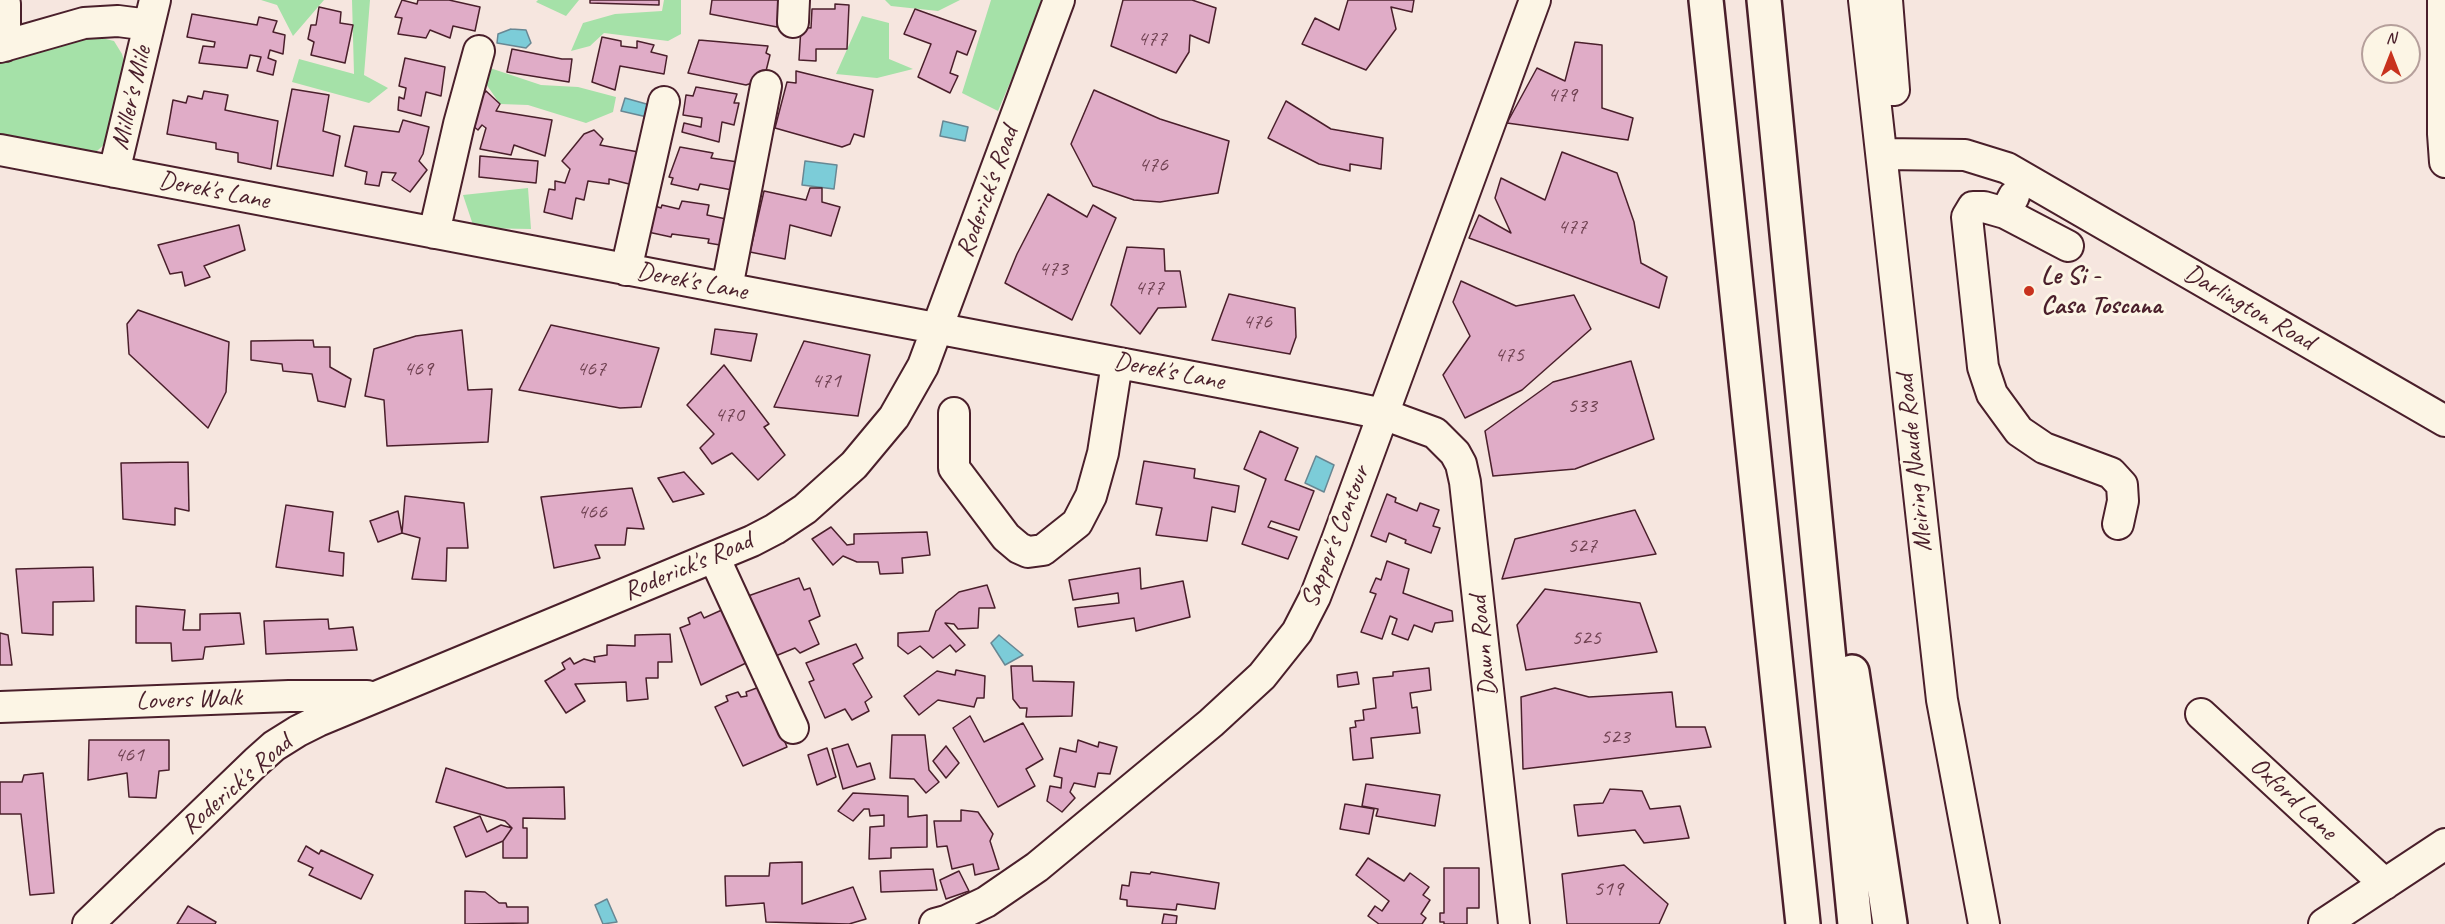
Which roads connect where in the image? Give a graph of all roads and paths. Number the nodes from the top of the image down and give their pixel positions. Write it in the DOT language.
graph roads {
  1 [pos="1059,0"];
  2 [pos="1535,0"];
  3 [pos="1706,0"];
  4 [pos="1764,0"];
  5 [pos="1864,0"];
  6 [pos="1887,0"];
  7 [pos="2443,0"];
  8 [pos="5,4"];
  9 [pos="152,12"];
  10 [pos="3,46"];
  11 [pos="478,51"];
  12 [pos="766,86"];
  13 [pos="664,102"];
  14 [pos="0,150"];
  15 [pos="1891,155"];
  16 [pos="2445,162"];
  17 [pos="114,172"];
  18 [pos="2024,177"];
  19 [pos="2005,213"];
  20 [pos="434,233"];
  21 [pos="2067,246"];
  22 [pos="626,270"];
  23 [pos="1792,279"];
  24 [pos="727,288"];
  25 [pos="938,329"];
  26 [pos="1117,363"];
  27 [pos="954,412"];
  28 [pos="1383,414"];
  29 [pos="2445,421"];
  30 [pos="2118,524"];
  31 [pos="718,567"];
  32 [pos="379,696"];
  33 [pos="0,707"];
  34 [pos="2201,714"];
  35 [pos="792,728"];
  36 [pos="2445,844"];
  37 [pos="2385,884"];
  38 [pos="88,924"];
  39 [pos="935,924"];
  40 [pos="1514,924"];
  41 [pos="1803,924"];
  42 [pos="1855,924"];
  43 [pos="1890,924"];
  44 [pos="1984,924"];
  45 [pos="2002,924"];
  46 [pos="2324,924"];
  1 -- 25 [label="street, Roderick's Road"];
  2 -- 28 [label="street, Sapper's Contour"];
  3 -- 41 [label="highway"];
  4 -- 23 [label="highway"];
  5 -- 15 [label="street, Meiring Naude Road"];
  6 -- 15 [label="street, Meiring Naude Road"];
  7 -- 16 [label="street"];
  8 -- 10 [label="street"];
  9 -- 10 [label="street, Miller's Mile"];
  9 -- 17 [label="street, Miller's Mile"];
  11 -- 20 [label="street"];
  12 -- 24 [label="street"];
  13 -- 22 [label="street"];
  14 -- 17 [label="street, Derek's Lane"];
  15 -- 18 [label="street, Darlington Road"];
  15 -- 44 [label="street, Meiring Naude Road"];
  15 -- 45 [label="street, Meiring Naude Road"];
  17 -- 20 [label="street, Derek's Lane"];
  18 -- 19 [label="street"];
  18 -- 29 [label="street, Darlington Road"];
  19 -- 21 [label="street"];
  19 -- 30 [label="street"];
  20 -- 22 [label="street, Derek's Lane"];
  22 -- 24 [label="street, Derek's Lane"];
  23 -- 42 [label="highway"];
  23 -- 43 [label="highway"];
  24 -- 25 [label="street, Derek's Lane"];
  25 -- 26 [label="street, Derek's Lane"];
  25 -- 31 [label="street, Roderick's Road"];
  26 -- 27 [label="street"];
  26 -- 28 [label="street, Derek's Lane"];
  28 -- 39 [label="street, Sapper's Contour"];
  28 -- 40 [label="street, Dawn Road"];
  31 -- 32 [label="street, Roderick's Road"];
  31 -- 35 [label="street"];
  32 -- 33 [label="street, Lovers Walk"];
  32 -- 38 [label="street, Roderick's Road"];
  34 -- 37 [label="street, Oxford Lane"];
  36 -- 37 [label="street"];
  37 -- 46 [label="street"];
}
